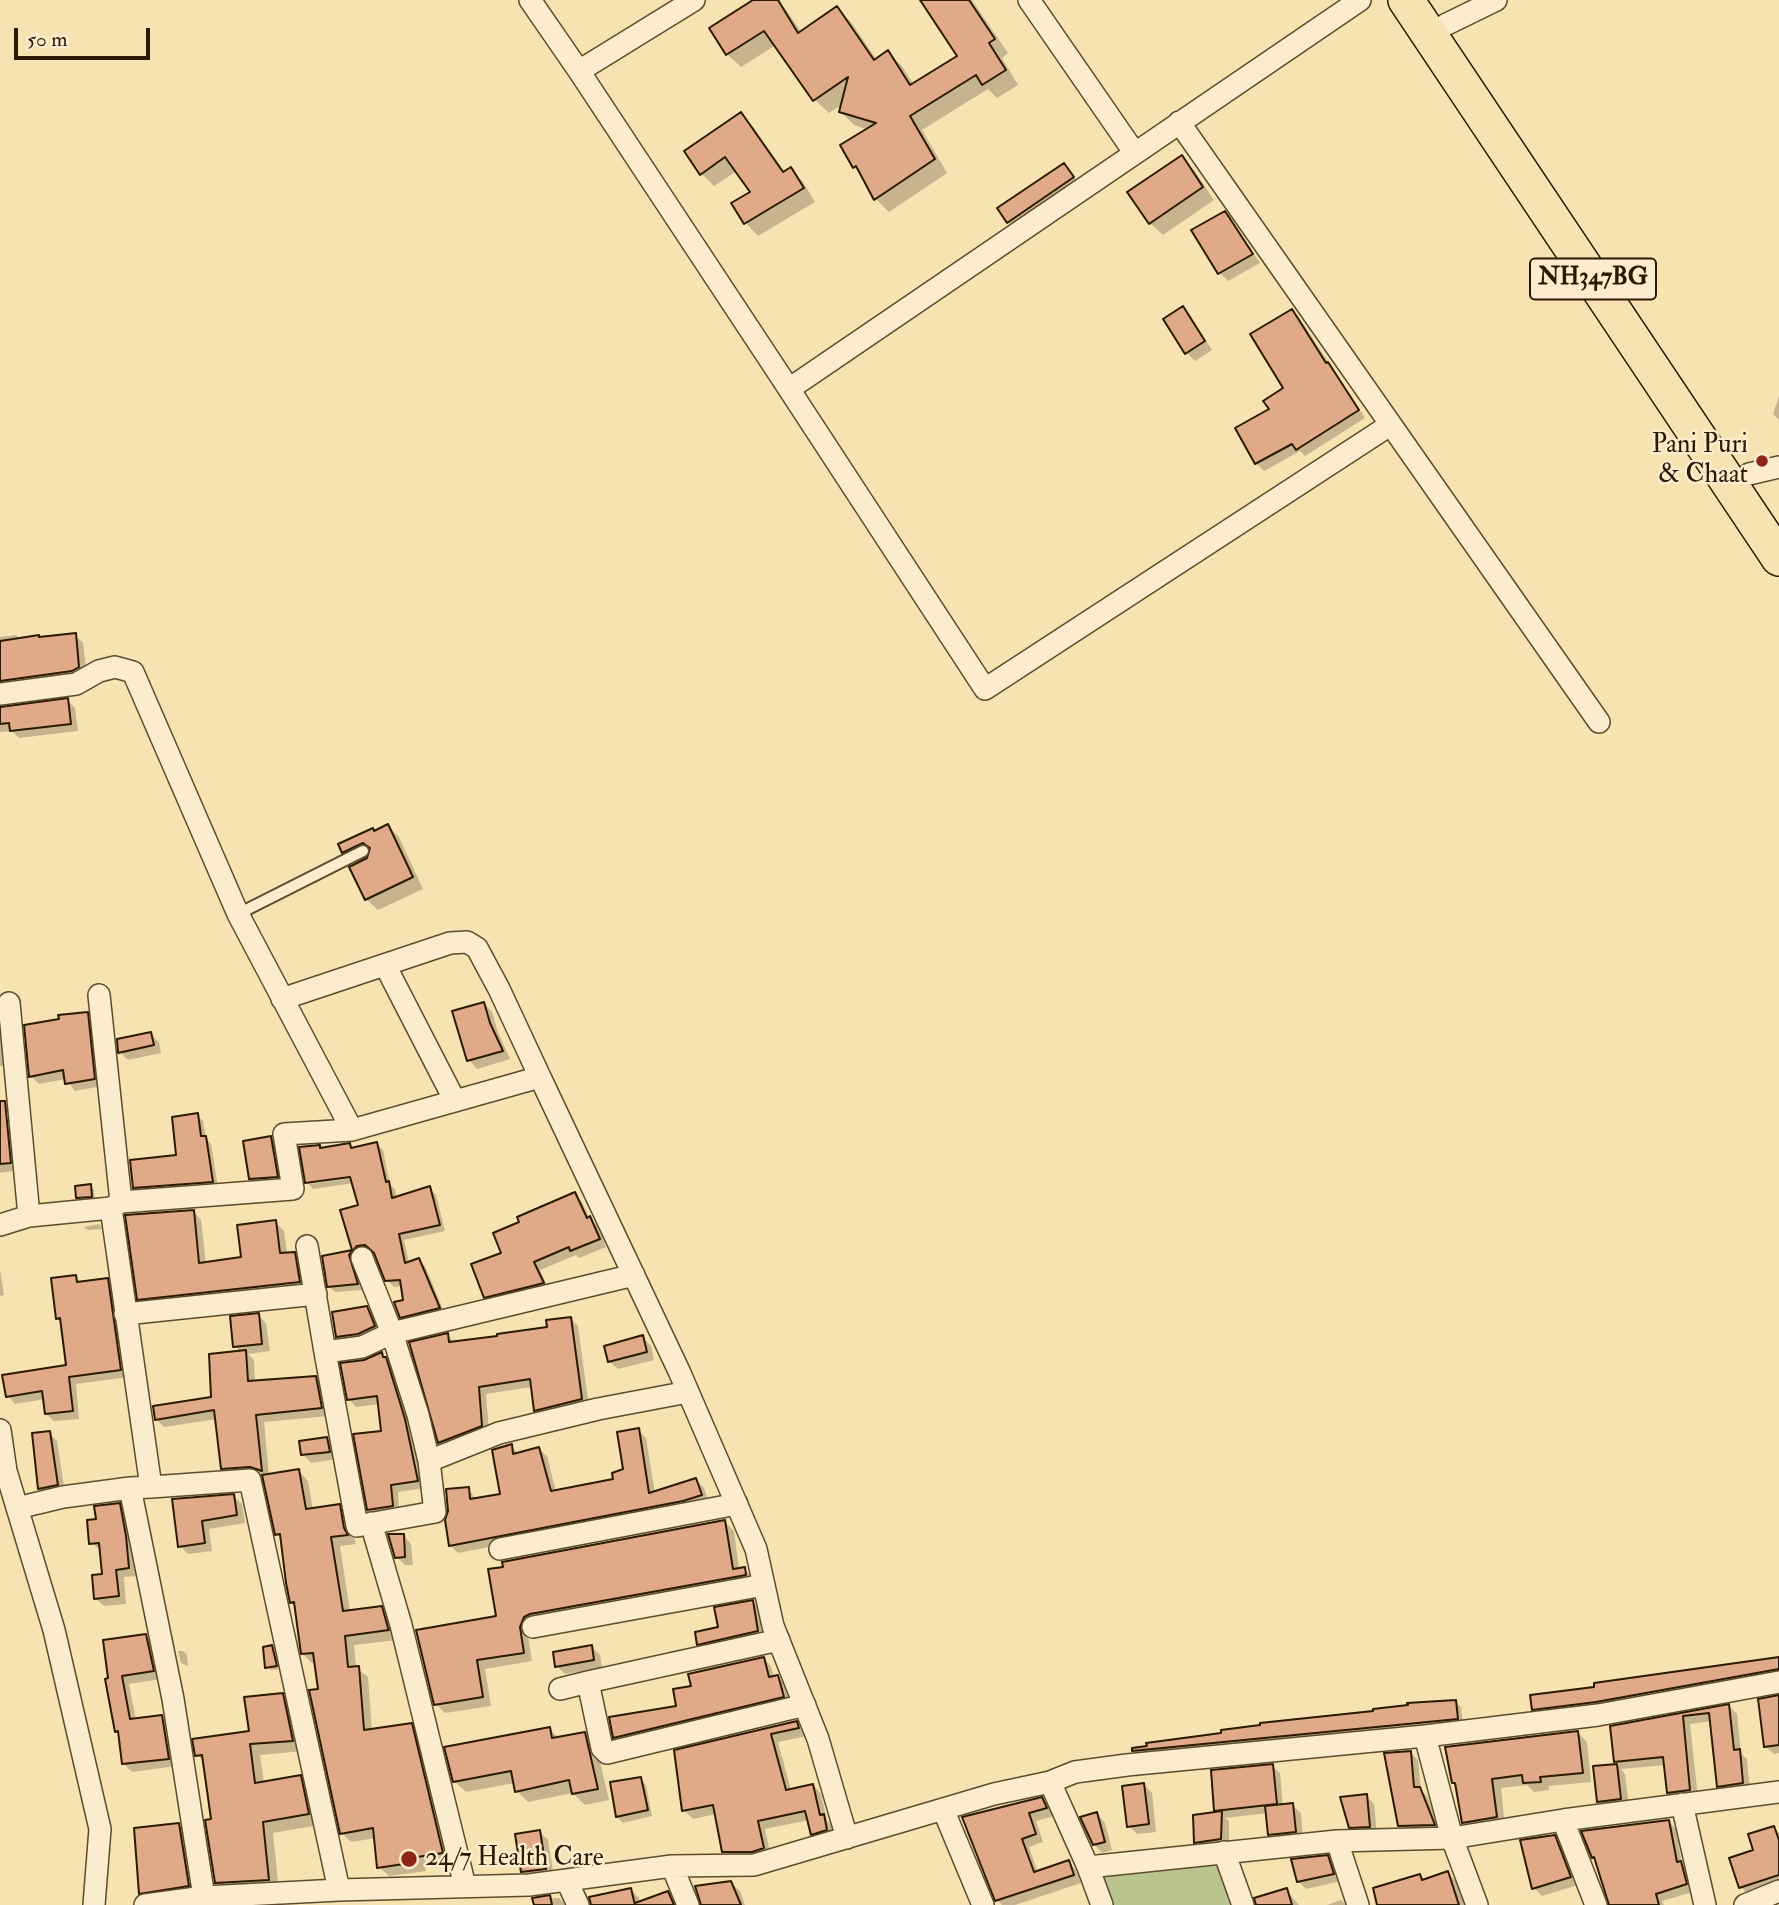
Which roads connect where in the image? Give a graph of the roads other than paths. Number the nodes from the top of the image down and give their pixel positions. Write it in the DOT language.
graph roads {
  1 [pos="530,0"];
  2 [pos="694,0"];
  3 [pos="1029,0"];
  4 [pos="1360,0"];
  5 [pos="1406,0"];
  6 [pos="1496,0"];
  7 [pos="1437,13"];
  8 [pos="579,71"];
  9 [pos="1179,122"];
  10 [pos="1134,152"];
  11 [pos="789,388"];
  12 [pos="1390,425"];
  13 [pos="1769,467"];
  14 [pos="1779,520"];
  15 [pos="1779,558"];
  16 [pos="0,694"];
  17 [pos="1599,722"];
  18 [pos="363,851"];
  19 [pos="238,914"];
  20 [pos="385,965"];
  21 [pos="99,995"];
  22 [pos="282,999"];
  23 [pos="9,1003"];
  24 [pos="540,1077"];
  25 [pos="455,1101"];
  26 [pos="352,1130"];
  27 [pos="116,1205"];
  28 [pos="29,1216"];
  29 [pos="0,1225"];
  30 [pos="307,1246"];
  31 [pos="362,1258"];
  32 [pos="634,1275"];
  33 [pos="316,1294"];
  34 [pos="125,1314"];
  35 [pos="392,1333"];
  36 [pos="325,1352"];
  37 [pos="688,1392"];
  38 [pos="0,1430"];
  39 [pos="429,1461"];
  40 [pos="3,1471"];
  41 [pos="141,1488"];
  42 [pos="737,1504"];
  43 [pos="18,1508"];
  44 [pos="371,1523"];
  45 [pos="500,1549"];
  46 [pos="764,1585"];
  47 [pos="533,1627"];
  48 [pos="779,1640"];
  49 [pos="588,1682"];
  50 [pos="1779,1682"];
  51 [pos="560,1689"];
  52 [pos="805,1705"];
  53 [pos="1425,1736"];
  54 [pos="1050,1782"];
  55 [pos="1779,1792"];
  56 [pos="1682,1804"];
  57 [pos="943,1810"];
  58 [pos="1563,1820"];
  59 [pos="847,1838"];
  60 [pos="1452,1838"];
  61 [pos="1337,1841"];
  62 [pos="1224,1852"];
  63 [pos="672,1867"];
  64 [pos="1088,1867"];
  65 [pos="567,1881"];
  66 [pos="465,1886"];
  67 [pos="339,1890"];
  68 [pos="1779,1891"];
  69 [pos="204,1897"];
  70 [pos="94,1905"];
  71 [pos="145,1905"];
  72 [pos="578,1905"];
  73 [pos="688,1905"];
  74 [pos="983,1905"];
  75 [pos="1102,1905"];
  76 [pos="1243,1905"];
  77 [pos="1358,1905"];
  78 [pos="1477,1905"];
  79 [pos="1596,1905"];
  80 [pos="1705,1905"];
  81 [pos="1745,1905"];
  1 -- 8 [label="street"];
  2 -- 8 [label="street"];
  3 -- 10 [label="street"];
  4 -- 9 [label="street"];
  5 -- 15 [label="main road, NH347BG"];
  6 -- 7 [label="street"];
  7 -- 13 [label="main road, NH347BG"];
  8 -- 11 [label="street"];
  9 -- 10 [label="street"];
  9 -- 12 [label="street"];
  10 -- 11 [label="street"];
  11 -- 12 [label="street"];
  12 -- 17 [label="street"];
  13 -- 14 [label="main road, NH347BG"];
  16 -- 19 [label="street"];
  18 -- 19 [label="lane"];
  19 -- 22 [label="street"];
  20 -- 22 [label="street"];
  20 -- 24 [label="street"];
  20 -- 25 [label="street"];
  21 -- 27 [label="street"];
  22 -- 26 [label="street"];
  23 -- 28 [label="street"];
  24 -- 25 [label="street"];
  24 -- 32 [label="street"];
  25 -- 26 [label="street"];
  26 -- 27 [label="street"];
  27 -- 28 [label="street"];
  27 -- 34 [label="street"];
  28 -- 29 [label="street"];
  30 -- 33 [label="street"];
  31 -- 35 [label="street"];
  32 -- 35 [label="street"];
  32 -- 37 [label="street"];
  33 -- 34 [label="street"];
  33 -- 36 [label="street"];
  34 -- 41 [label="street"];
  35 -- 36 [label="street"];
  35 -- 39 [label="street"];
  36 -- 44 [label="street"];
  37 -- 39 [label="street"];
  37 -- 42 [label="street"];
  38 -- 40 [label="street"];
  39 -- 44 [label="street"];
  40 -- 43 [label="street"];
  41 -- 43 [label="street"];
  41 -- 67 [label="street"];
  41 -- 69 [label="street"];
  42 -- 45 [label="street"];
  42 -- 46 [label="street"];
  43 -- 70 [label="street"];
  44 -- 66 [label="street"];
  46 -- 47 [label="street"];
  46 -- 48 [label="street"];
  48 -- 49 [label="street"];
  48 -- 52 [label="street"];
  49 -- 51 [label="street"];
  49 -- 52 [label="street"];
  50 -- 53 [label="street"];
  52 -- 59 [label="street"];
  53 -- 54 [label="street"];
  53 -- 60 [label="street"];
  54 -- 57 [label="street"];
  54 -- 64 [label="street"];
  55 -- 56 [label="street"];
  56 -- 58 [label="street"];
  56 -- 80 [label="street"];
  57 -- 59 [label="street"];
  57 -- 74 [label="street"];
  58 -- 60 [label="street"];
  58 -- 79 [label="street"];
  59 -- 63 [label="street"];
  60 -- 61 [label="street"];
  60 -- 78 [label="street"];
  61 -- 62 [label="street"];
  61 -- 77 [label="street"];
  62 -- 64 [label="street"];
  62 -- 76 [label="street"];
  63 -- 65 [label="street"];
  63 -- 73 [label="street"];
  64 -- 75 [label="street"];
  65 -- 66 [label="street"];
  65 -- 72 [label="street"];
  66 -- 67 [label="street"];
  67 -- 69 [label="street"];
  68 -- 81 [label="street"];
  69 -- 71 [label="street"];
}
